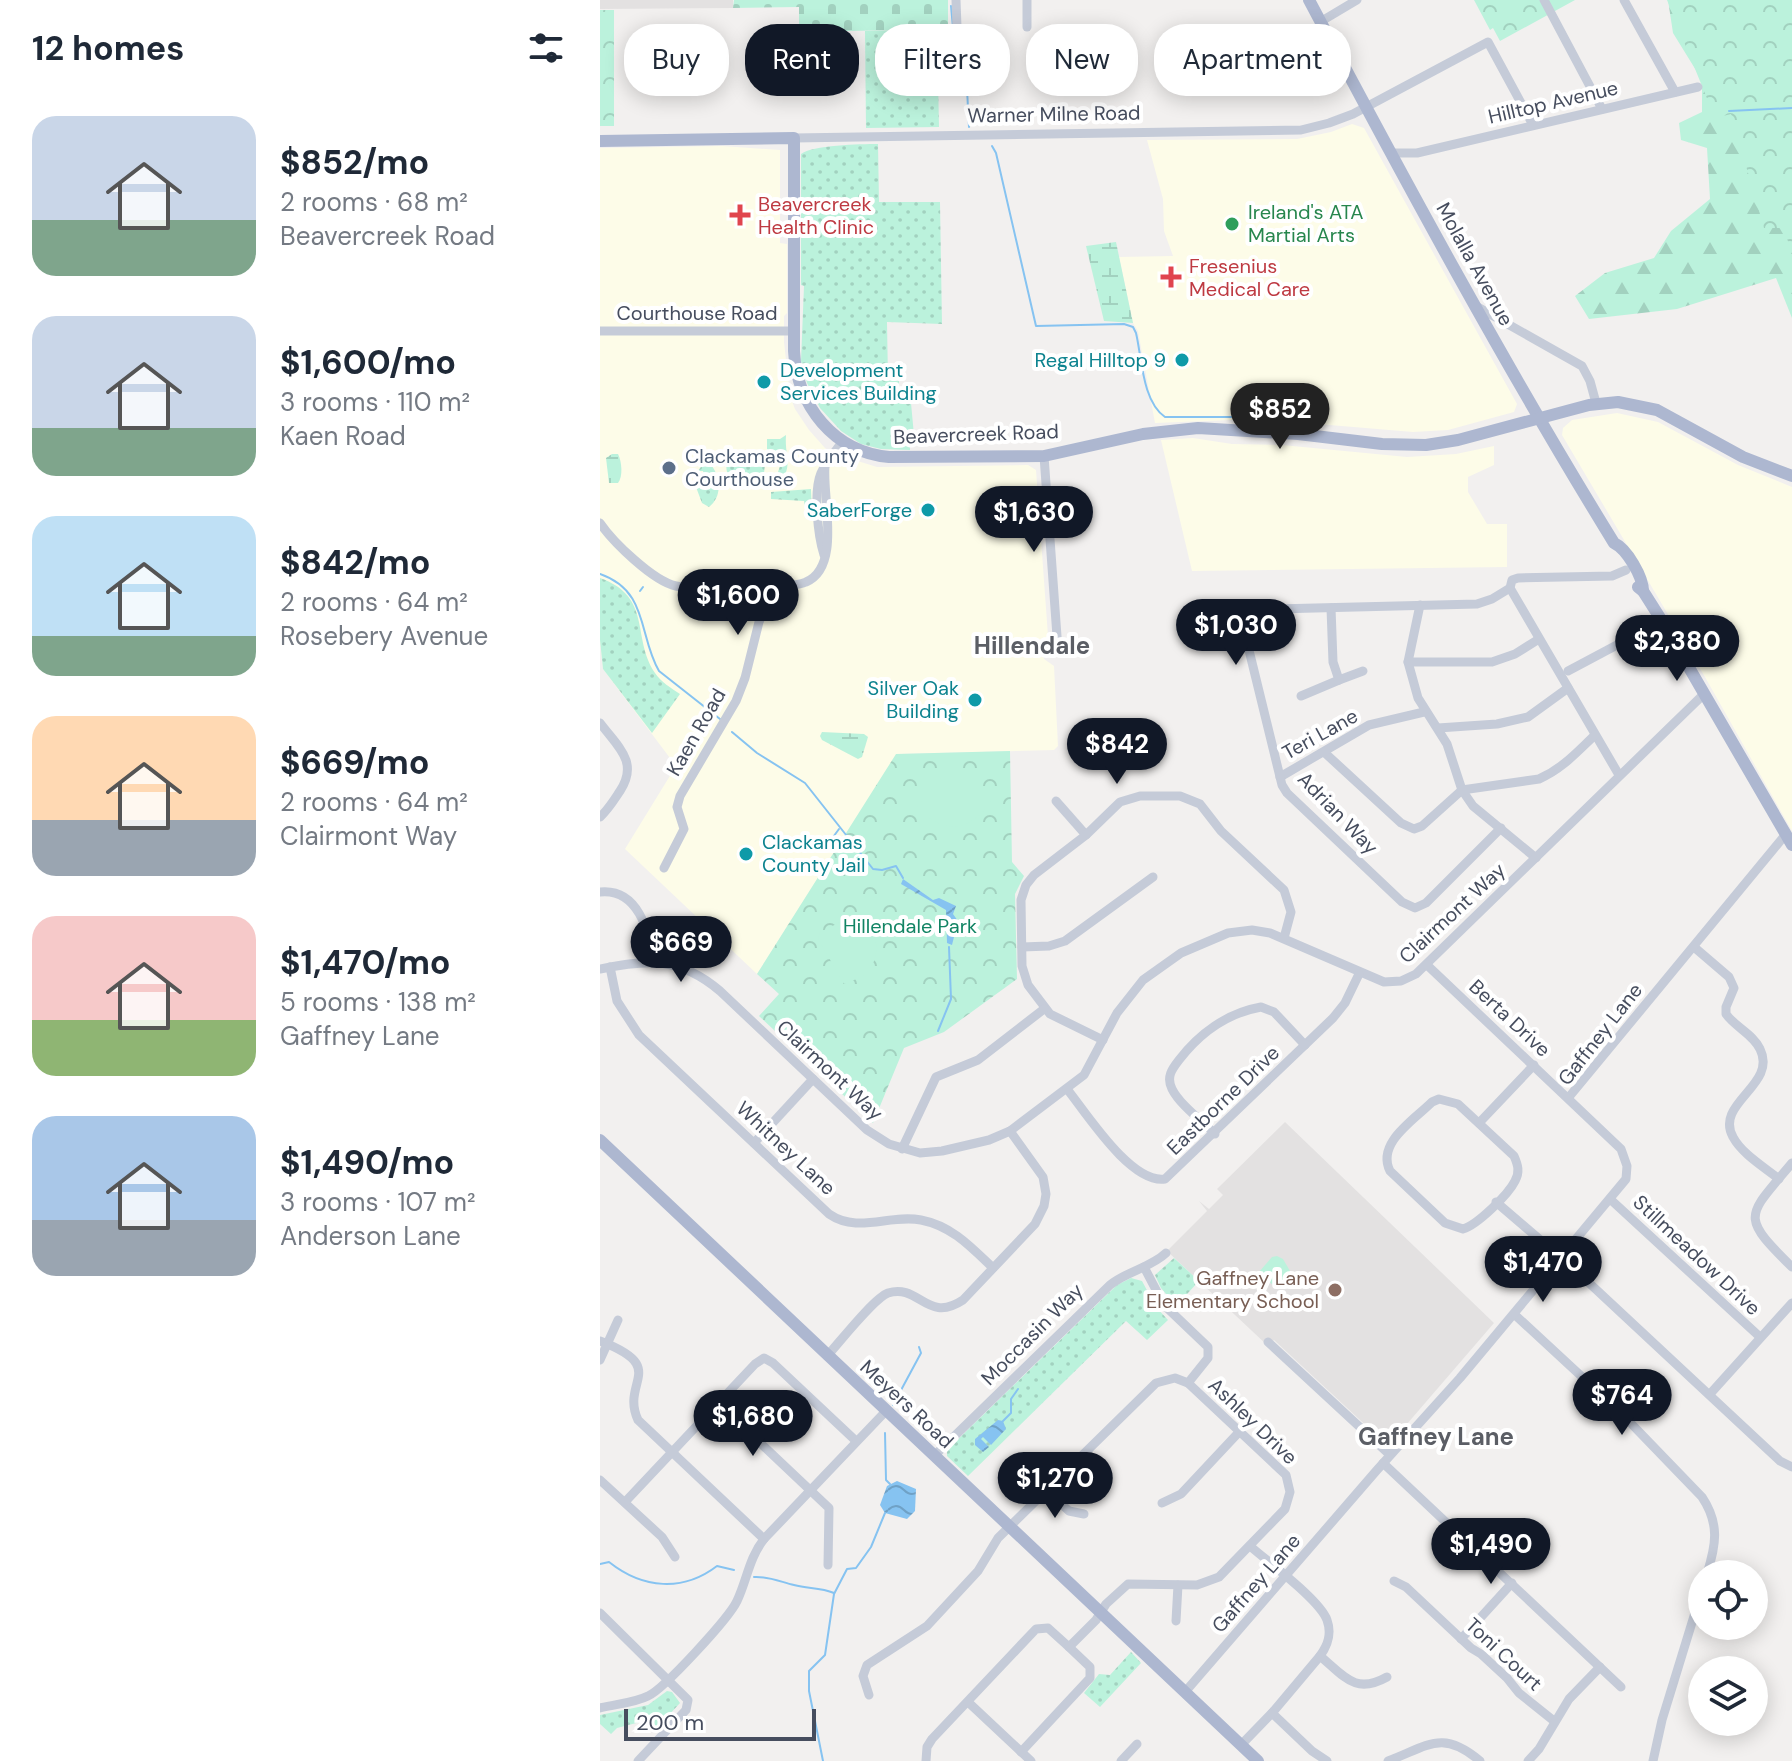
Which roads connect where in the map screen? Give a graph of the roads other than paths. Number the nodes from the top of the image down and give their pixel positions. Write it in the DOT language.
graph roads {
  1 [pos="956,0"];
  2 [pos="1027,0"];
  3 [pos="1309,0"];
  4 [pos="1357,0"];
  5 [pos="1544,0"];
  6 [pos="1624,0"];
  7 [pos="1320,22"];
  8 [pos="957,24"];
  9 [pos="1027,24"];
  10 [pos="1698,87"];
  11 [pos="1675,92"];
  12 [pos="1366,107"];
  13 [pos="1602,109"];
  14 [pos="1533,125"];
  15 [pos="794,138"];
  16 [pos="600,141"];
  17 [pos="1391,153"];
  18 [pos="1417,153"];
  19 [pos="1400,171"];
  20 [pos="1474,305"];
  21 [pos="600,331"];
  22 [pos="794,331"];
  23 [pos="1596,403"];
  24 [pos="1540,418"];
  25 [pos="842,442"];
  26 [pos="1044,456"];
  27 [pos="1792,476"];
  28 [pos="600,523"];
  29 [pos="1614,543"];
  30 [pos="1626,570"];
  31 [pos="769,585"];
  32 [pos="1510,588"];
  33 [pos="1643,591"];
  34 [pos="1420,605"];
  35 [pos="1331,608"];
  36 [pos="1662,621"];
  37 [pos="1539,639"];
  38 [pos="1058,650"];
  39 [pos="1408,662"];
  40 [pos="1363,671"];
  41 [pos="1568,671"];
  42 [pos="1339,680"];
  43 [pos="1568,688"];
  44 [pos="1704,694"];
  45 [pos="1301,696"];
  46 [pos="1424,712"];
  47 [pos="600,723"];
  48 [pos="1438,728"];
  49 [pos="1595,735"];
  50 [pos="1325,753"];
  51 [pos="1619,775"];
  52 [pos="1280,777"];
  53 [pos="1462,790"];
  54 [pos="1056,801"];
  55 [pos="600,817"];
  56 [pos="1501,828"];
  57 [pos="1086,835"];
  58 [pos="1789,840"];
  59 [pos="1536,858"];
  60 [pos="664,868"];
  61 [pos="1153,877"];
  62 [pos="600,892"];
  63 [pos="1284,938"];
  64 [pos="1022,947"];
  65 [pos="1694,947"];
  66 [pos="654,962"];
  67 [pos="1427,965"];
  68 [pos="605,968"];
  69 [pos="1359,974"];
  70 [pos="1044,1009"];
  71 [pos="1103,1040"];
  72 [pos="1305,1045"];
  73 [pos="1534,1065"];
  74 [pos="813,1079"];
  75 [pos="1067,1089"];
  76 [pos="1569,1097"];
  77 [pos="1479,1123"];
  78 [pos="1010,1131"];
  79 [pos="1215,1134"];
  80 [pos="600,1140"];
  81 [pos="754,1143"];
  82 [pos="902,1149"];
  83 [pos="1792,1163"];
  84 [pos="1779,1179"];
  85 [pos="1610,1199"];
  86 [pos="1496,1202"];
  87 [pos="1166,1253"];
  88 [pos="1560,1257"];
  89 [pos="1144,1267"];
  90 [pos="1792,1267"];
  91 [pos="993,1268"];
  92 [pos="1792,1303"];
  93 [pos="1514,1314"];
  94 [pos="618,1320"];
  95 [pos="1760,1337"];
  96 [pos="604,1342"];
  97 [pos="1268,1342"];
  98 [pos="827,1356"];
  99 [pos="600,1360"];
  100 [pos="1188,1383"];
  101 [pos="1710,1394"];
  102 [pos="718,1403"];
  103 [pos="886,1411"];
  104 [pos="1240,1431"];
  105 [pos="856,1441"];
  106 [pos="671,1452"];
  107 [pos="934,1456"];
  108 [pos="1386,1459"];
  109 [pos="1792,1467"];
  110 [pos="600,1480"];
  111 [pos="811,1490"];
  112 [pos="1046,1490"];
  113 [pos="625,1502"];
  114 [pos="1162,1503"];
  115 [pos="1084,1514"];
  116 [pos="1009,1527"];
  117 [pos="764,1539"];
  118 [pos="1250,1546"];
  119 [pos="675,1557"];
  120 [pos="1711,1560"];
  121 [pos="828,1565"];
  122 [pos="1285,1577"];
  123 [pos="1394,1581"];
  124 [pos="1512,1583"];
  125 [pos="1178,1585"];
  126 [pos="600,1613"];
  127 [pos="1100,1613"];
  128 [pos="1176,1621"];
  129 [pos="1688,1636"];
  130 [pos="1461,1639"];
  131 [pos="1069,1647"];
  132 [pos="1320,1656"];
  133 [pos="1600,1667"];
  134 [pos="1387,1677"];
  135 [pos="668,1679"];
  136 [pos="1621,1687"];
  137 [pos="1185,1692"];
  138 [pos="869,1695"];
  139 [pos="968,1702"];
  140 [pos="600,1708"];
  141 [pos="1272,1713"];
  142 [pos="1554,1721"];
  143 [pos="1137,1744"];
  144 [pos="1241,1745"];
  145 [pos="1021,1752"];
  146 [pos="638,1761"];
  147 [pos="926,1761"];
  148 [pos="1031,1761"];
  149 [pos="1121,1761"];
  150 [pos="1258,1761"];
  151 [pos="1327,1761"];
  152 [pos="1388,1761"];
  153 [pos="1480,1761"];
  154 [pos="1528,1761"];
  155 [pos="1653,1761"];
  1 -- 8 [label="street"];
  2 -- 9 [label="street"];
  3 -- 7 [label="main road, Molalla Avenue"];
  4 -- 7 [label="street"];
  5 -- 13 [label="street"];
  6 -- 11 [label="street"];
  7 -- 12 [label="main road, Molalla Avenue"];
  10 -- 11 [label="street, Hilltop Avenue"];
  11 -- 13 [label="street, Hilltop Avenue"];
  12 -- 14 [label="street, Warner Milne Road"];
  12 -- 15 [label="street, Warner Milne Road"];
  12 -- 17 [label="main road, Molalla Avenue"];
  13 -- 14 [label="street, Hilltop Avenue"];
  14 -- 18 [label="street, Hilltop Avenue"];
  15 -- 16 [label="main road, Warner Milne Road"];
  15 -- 22 [label="main road, Beavercreek Road"];
  17 -- 18 [label="street, Hilltop Avenue"];
  17 -- 19 [label="main road, Molalla Avenue"];
  18 -- 19 [label="street"];
  19 -- 20 [label="main road, Molalla Avenue"];
  20 -- 23 [label="street"];
  20 -- 24 [label="main road, Molalla Avenue"];
  21 -- 22 [label="street, Courthouse Road"];
  22 -- 25 [label="main road, Beavercreek Road"];
  23 -- 24 [label="main road, Beavercreek Road"];
  23 -- 27 [label="main road, Beavercreek Road"];
  24 -- 26 [label="main road, Beavercreek Road"];
  24 -- 29 [label="main road, Molalla Avenue"];
  25 -- 26 [label="main road, Beavercreek Road"];
  25 -- 31 [label="street"];
  26 -- 38 [label="street"];
  28 -- 31 [label="street"];
  29 -- 30 [label="main road, Molalla Avenue"];
  29 -- 33 [label="main road, Molalla Avenue"];
  30 -- 32 [label="street, Adrian Way"];
  30 -- 33 [label="main road, Molalla Avenue"];
  31 -- 60 [label="street, Kaen Road"];
  32 -- 34 [label="street, Adrian Way"];
  32 -- 37 [label="street"];
  33 -- 36 [label="main road, Molalla Avenue"];
  34 -- 35 [label="street, Adrian Way"];
  34 -- 39 [label="street"];
  35 -- 42 [label="street"];
  35 -- 52 [label="street, Adrian Way"];
  36 -- 41 [label="street"];
  36 -- 44 [label="main road, Molalla Avenue"];
  37 -- 39 [label="street"];
  37 -- 43 [label="street"];
  39 -- 46 [label="street"];
  40 -- 42 [label="street"];
  42 -- 45 [label="street"];
  43 -- 48 [label="street"];
  43 -- 49 [label="street"];
  44 -- 51 [label="street, Clairmont Way"];
  44 -- 58 [label="main road, Molalla Avenue"];
  46 -- 48 [label="street"];
  46 -- 50 [label="street, Teri Lane"];
  47 -- 55 [label="street"];
  48 -- 53 [label="street"];
  49 -- 51 [label="street"];
  49 -- 53 [label="street"];
  50 -- 52 [label="street, Teri Lane"];
  50 -- 53 [label="street"];
  51 -- 59 [label="street, Clairmont Way"];
  52 -- 56 [label="street, Adrian Way"];
  53 -- 56 [label="street"];
  54 -- 57 [label="street"];
  56 -- 59 [label="street"];
  57 -- 63 [label="street"];
  57 -- 64 [label="street"];
  58 -- 65 [label="street, Gaffney Lane"];
  59 -- 67 [label="street, Clairmont Way"];
  61 -- 64 [label="street"];
  62 -- 66 [label="street"];
  63 -- 69 [label="street, Clairmont Way"];
  63 -- 71 [label="street, Clairmont Way"];
  64 -- 70 [label="street"];
  65 -- 76 [label="street, Gaffney Lane"];
  65 -- 84 [label="street"];
  66 -- 68 [label="street, Clairmont Way"];
  66 -- 74 [label="street, Clairmont Way"];
  67 -- 69 [label="street, Clairmont Way"];
  67 -- 73 [label="street, Berta Drive"];
  68 -- 81 [label="street, Whitney Lane"];
  69 -- 72 [label="street, Eastborne Drive"];
  70 -- 71 [label="street"];
  70 -- 82 [label="street"];
  71 -- 75 [label="street, Clairmont Way"];
  72 -- 79 [label="street, Eastborne Drive"];
  72 -- 79 [label="street"];
  73 -- 76 [label="street, Berta Drive"];
  73 -- 77 [label="street"];
  74 -- 81 [label="street"];
  74 -- 82 [label="street, Clairmont Way"];
  75 -- 78 [label="street, Clairmont Way"];
  75 -- 79 [label="street, Eastborne Drive"];
  76 -- 85 [label="street, Gaffney Lane"];
  77 -- 86 [label="street"];
  77 -- 86 [label="street"];
  78 -- 82 [label="street, Clairmont Way"];
  78 -- 91 [label="street"];
  80 -- 98 [label="main road, Meyers Road"];
  81 -- 91 [label="street, Whitney Lane"];
  83 -- 84 [label="street"];
  84 -- 90 [label="street"];
  85 -- 88 [label="street, Gaffney Lane"];
  85 -- 95 [label="street, Stillmeadow Drive"];
  86 -- 88 [label="street"];
  87 -- 89 [label="street, Moccasin Way"];
  88 -- 93 [label="street, Gaffney Lane"];
  88 -- 101 [label="street"];
  89 -- 100 [label="street"];
  89 -- 107 [label="street, Moccasin Way"];
  91 -- 98 [label="street"];
  92 -- 95 [label="street"];
  93 -- 108 [label="street, Gaffney Lane"];
  93 -- 120 [label="street"];
  94 -- 96 [label="street"];
  95 -- 101 [label="street"];
  96 -- 99 [label="street"];
  96 -- 106 [label="street"];
  97 -- 108 [label="street"];
  98 -- 103 [label="main road, Meyers Road"];
  100 -- 104 [label="street, Ashley Drive"];
  100 -- 112 [label="street"];
  101 -- 109 [label="street"];
  102 -- 105 [label="street"];
  102 -- 106 [label="street"];
  102 -- 111 [label="street"];
  103 -- 105 [label="street"];
  103 -- 107 [label="main road, Meyers Road"];
  104 -- 114 [label="street"];
  104 -- 118 [label="street, Ashley Drive"];
  105 -- 111 [label="street"];
  106 -- 113 [label="street"];
  106 -- 117 [label="street"];
  107 -- 116 [label="main road, Meyers Road"];
  108 -- 122 [label="street, Gaffney Lane"];
  108 -- 124 [label="street"];
  110 -- 113 [label="street"];
  111 -- 117 [label="street"];
  111 -- 121 [label="street"];
  112 -- 115 [label="street"];
  112 -- 116 [label="street"];
  113 -- 119 [label="street"];
  116 -- 127 [label="main road, Meyers Road"];
  116 -- 138 [label="street"];
  117 -- 135 [label="street"];
  118 -- 122 [label="street"];
  118 -- 125 [label="street"];
  122 -- 132 [label="street"];
  122 -- 137 [label="street, Gaffney Lane"];
  123 -- 130 [label="street, Toni Court"];
  124 -- 130 [label="street"];
  124 -- 133 [label="street"];
  125 -- 127 [label="street"];
  125 -- 128 [label="street"];
  126 -- 135 [label="street"];
  127 -- 131 [label="street"];
  127 -- 137 [label="main road, Meyers Road"];
  129 -- 155 [label="street"];
  130 -- 142 [label="street, Toni Court"];
  131 -- 139 [label="street"];
  131 -- 145 [label="street"];
  132 -- 134 [label="street"];
  132 -- 141 [label="street"];
  133 -- 136 [label="street"];
  133 -- 142 [label="street"];
  135 -- 140 [label="street"];
  135 -- 146 [label="street"];
  137 -- 144 [label="main road, Meyers Road"];
  139 -- 145 [label="street"];
  139 -- 147 [label="street"];
  141 -- 144 [label="street"];
  141 -- 151 [label="street"];
  142 -- 154 [label="street"];
  143 -- 149 [label="street"];
  144 -- 150 [label="main road, Meyers Road"];
  145 -- 148 [label="street"];
  152 -- 153 [label="street"];
}
